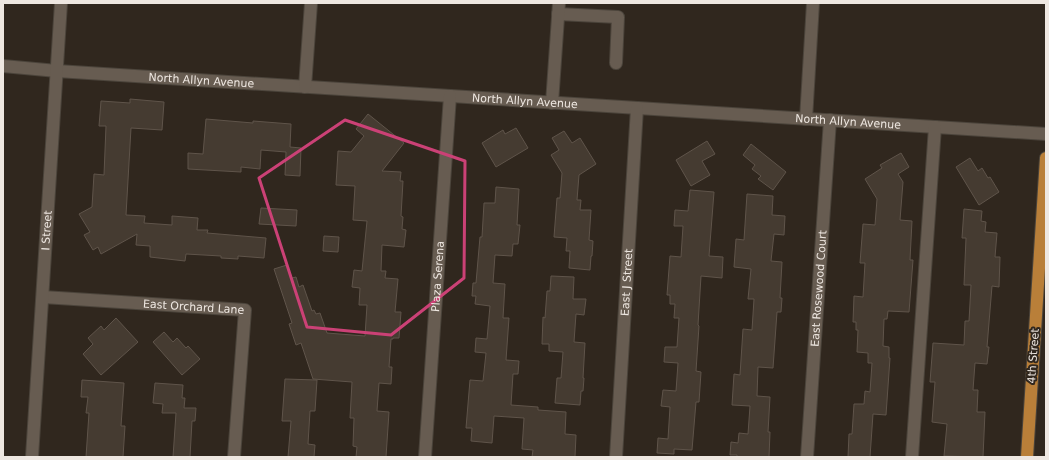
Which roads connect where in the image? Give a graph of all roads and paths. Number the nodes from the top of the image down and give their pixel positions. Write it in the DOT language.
graph roads {
  1 [pos="62,3"];
  2 [pos="311,3"];
  3 [pos="813,3"];
  4 [pos="559,8"];
  5 [pos="616,63"];
  6 [pos="3,66"];
  7 [pos="57,71"];
  8 [pos="305,87"];
  9 [pos="450,96"];
  10 [pos="552,103"];
  11 [pos="637,108"];
  12 [pos="806,119"];
  13 [pos="830,120"];
  14 [pos="935,127"];
  15 [pos="1046,134"];
  16 [pos="1046,158"];
  17 [pos="43,297"];
  18 [pos="32,457"];
  19 [pos="234,457"];
  20 [pos="425,457"];
  21 [pos="616,457"];
  22 [pos="807,457"];
  23 [pos="912,457"];
  24 [pos="1027,457"];
  1 -- 7 [label="street, I Street"];
  2 -- 8 [label="street"];
  3 -- 12 [label="street"];
  4 -- 5 [label="street"];
  4 -- 10 [label="street"];
  6 -- 7 [label="street, North Allyn Avenue"];
  7 -- 8 [label="street, North Allyn Avenue"];
  7 -- 17 [label="street, I Street"];
  8 -- 9 [label="street, North Allyn Avenue"];
  9 -- 10 [label="street, North Allyn Avenue"];
  9 -- 20 [label="street, Plaza Serena"];
  10 -- 11 [label="street, North Allyn Avenue"];
  11 -- 12 [label="street, North Allyn Avenue"];
  11 -- 21 [label="street, East J Street"];
  12 -- 13 [label="street, North Allyn Avenue"];
  13 -- 14 [label="street, North Allyn Avenue"];
  13 -- 22 [label="street, East Rosewood Court"];
  14 -- 15 [label="street, North Allyn Avenue"];
  14 -- 23 [label="street"];
  16 -- 24 [label="main road, 4th Street"];
  17 -- 18 [label="street, I Street"];
  17 -- 19 [label="street, East Orchard Lane"];
}
